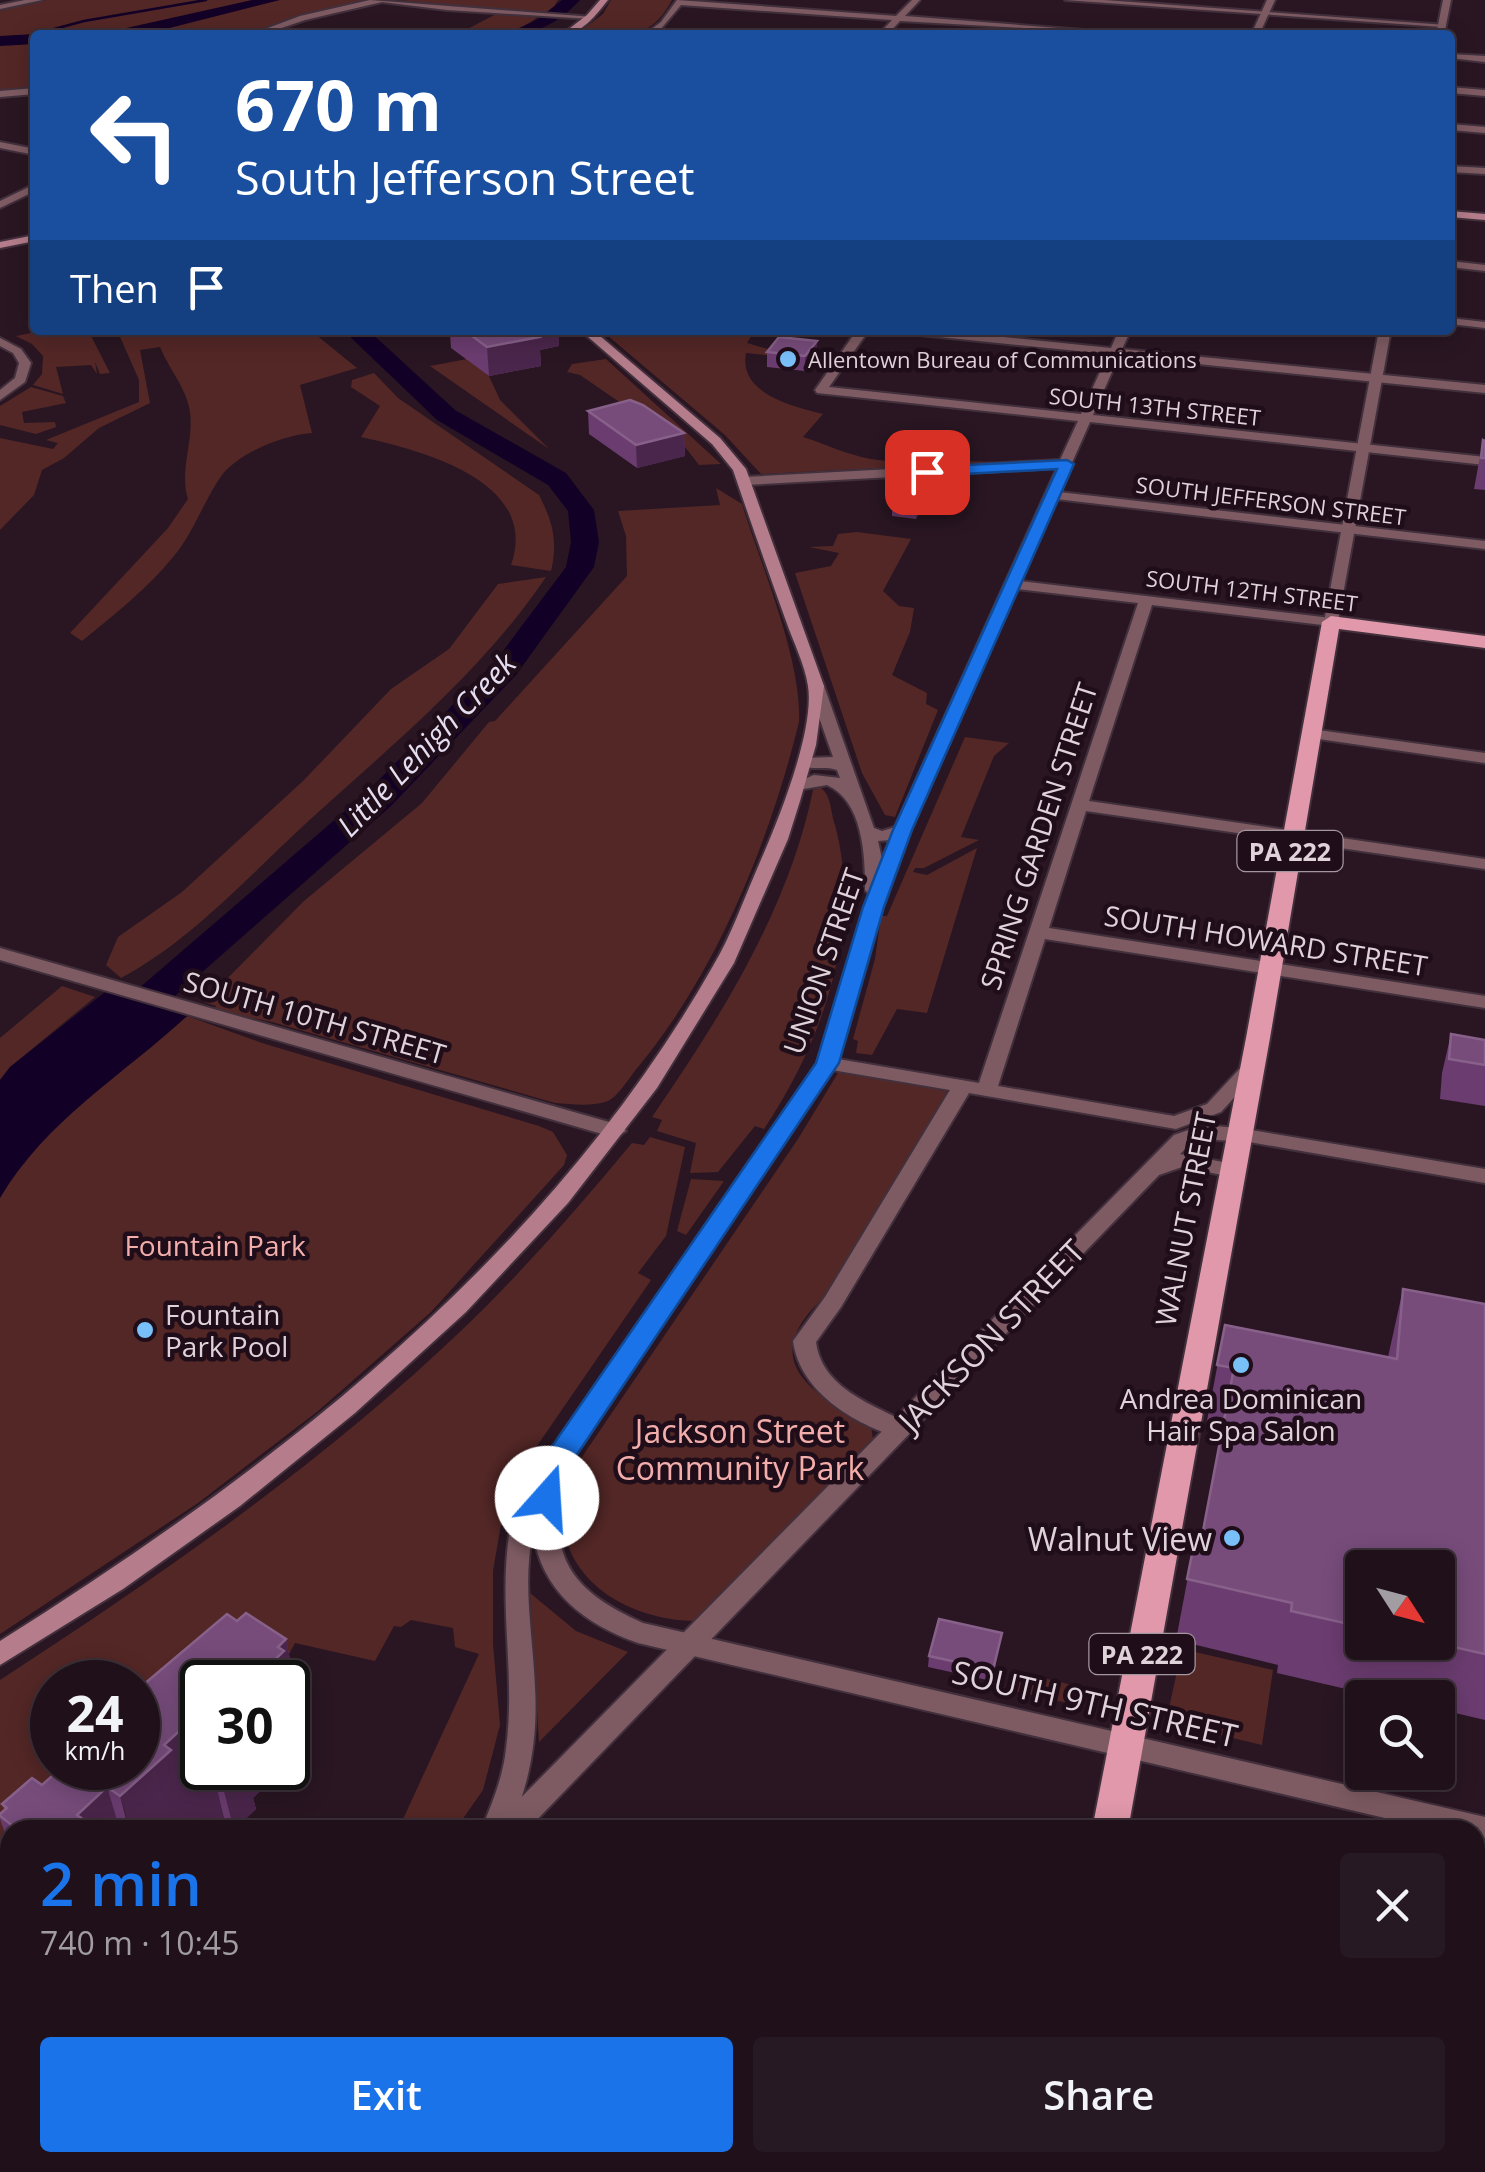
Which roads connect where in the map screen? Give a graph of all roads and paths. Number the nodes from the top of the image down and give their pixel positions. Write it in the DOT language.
graph roads {
  1 [pos="38,0"];
  2 [pos="382,0"];
  3 [pos="604,0"];
  4 [pos="916,0"];
  5 [pos="1069,0"];
  6 [pos="1270,0"];
  7 [pos="1447,0"];
  8 [pos="1093,1"];
  9 [pos="681,2"];
  10 [pos="739,3"];
  11 [pos="0,7"];
  12 [pos="1265,13"];
  13 [pos="590,17"];
  14 [pos="898,18"];
  15 [pos="268,30"];
  16 [pos="572,30"];
  17 [pos="655,30"];
  18 [pos="887,30"];
  19 [pos="1046,30"];
  20 [pos="1072,30"];
  21 [pos="1257,30"];
  22 [pos="1441,30"];
  23 [pos="1455,56"];
  24 [pos="1485,58"];
  25 [pos="1455,90"];
  26 [pos="30,91"];
  27 [pos="1485,93"];
  28 [pos="0,94"];
  29 [pos="1455,127"];
  30 [pos="1485,130"];
  31 [pos="0,145"];
  32 [pos="30,151"];
  33 [pos="1455,168"];
  34 [pos="1485,171"];
  35 [pos="30,190"];
  36 [pos="0,205"];
  37 [pos="1455,214"];
  38 [pos="1485,216"];
  39 [pos="30,239"];
  40 [pos="0,244"];
  41 [pos="1455,265"];
  42 [pos="1485,268"];
  43 [pos="1455,321"];
  44 [pos="1485,324"];
  45 [pos="592,335"];
  46 [pos="860,335"];
  47 [pos="949,335"];
  48 [pos="1123,335"];
  49 [pos="1384,335"];
  50 [pos="0,341"];
  51 [pos="1116,352"];
  52 [pos="1376,378"];
  53 [pos="1485,388"];
  54 [pos="0,396"];
  55 [pos="1086,419"];
  56 [pos="1363,448"];
  57 [pos="1485,461"];
  58 [pos="1067,464"];
  59 [pos="745,481"];
  60 [pos="1053,495"];
  61 [pos="1348,529"];
  62 [pos="1485,545"];
  63 [pos="1013,584"];
  64 [pos="1146,600"];
  65 [pos="1331,622"];
  66 [pos="1485,642"];
  67 [pos="816,686"];
  68 [pos="1312,734"];
  69 [pos="1485,758"];
  70 [pos="805,762"];
  71 [pos="845,767"];
  72 [pos="798,785"];
  73 [pos="854,796"];
  74 [pos="1080,805"];
  75 [pos="902,830"];
  76 [pos="868,831"];
  77 [pos="1292,836"];
  78 [pos="1485,864"];
  79 [pos="874,907"];
  80 [pos="1038,932"];
  81 [pos="0,954"];
  82 [pos="1271,968"];
  83 [pos="1485,1002"];
  84 [pos="828,1063"];
  85 [pos="1253,1066"];
  86 [pos="963,1086"];
  87 [pos="987,1090"];
  88 [pos="1178,1131"];
  89 [pos="616,1132"];
  90 [pos="1238,1134"];
  91 [pos="1232,1170"];
  92 [pos="1146,1175"];
  93 [pos="1485,1176"];
  94 [pos="900,1429"];
  95 [pos="556,1463"];
  96 [pos="690,1645"];
  97 [pos="0,1654"];
  98 [pos="1125,1746"];
  99 [pos="500,1820"];
  100 [pos="518,1820"];
  101 [pos="1112,1820"];
  102 [pos="1446,1820"];
  1 -- 11 [label="street"];
  2 -- 13 [label="street"];
  2 -- 15 [label="street"];
  3 -- 13 [label="main road"];
  4 -- 14 [label="street"];
  5 -- 8 [label="street"];
  6 -- 12 [label="street"];
  7 -- 22 [label="street"];
  8 -- 12 [label="street"];
  8 -- 20 [label="street"];
  9 -- 10 [label="street"];
  9 -- 17 [label="street"];
  10 -- 14 [label="street"];
  12 -- 21 [label="street"];
  12 -- 22 [label="street"];
  13 -- 16 [label="main road"];
  14 -- 18 [label="street"];
  14 -- 19 [label="street"];
  23 -- 24 [label="street"];
  25 -- 27 [label="street"];
  26 -- 28 [label="street"];
  29 -- 30 [label="street"];
  31 -- 32 [label="street"];
  33 -- 34 [label="street"];
  35 -- 36 [label="street"];
  37 -- 38 [label="main road"];
  39 -- 40 [label="main road"];
  41 -- 42 [label="street"];
  43 -- 44 [label="street"];
  45 -- 59 [label="main road"];
  46 -- 55 [label="street, SOUTH 13TH STREET"];
  47 -- 51 [label="street"];
  48 -- 51 [label="street, UNION STREET"];
  49 -- 52 [label="street"];
  50 -- 54 [label="street"];
  51 -- 52 [label="street"];
  51 -- 55 [label="street, UNION STREET"];
  52 -- 53 [label="street"];
  52 -- 56 [label="street"];
  55 -- 56 [label="street, SOUTH 13TH STREET"];
  55 -- 58 [label="street, UNION STREET"];
  56 -- 57 [label="street, SOUTH 13TH STREET"];
  56 -- 61 [label="street"];
  58 -- 59 [label="street"];
  58 -- 60 [label="street, UNION STREET"];
  59 -- 67 [label="main road"];
  60 -- 61 [label="street, SOUTH JEFFERSON STREET"];
  60 -- 63 [label="street, UNION STREET"];
  61 -- 62 [label="street, SOUTH JEFFERSON STREET"];
  61 -- 65 [label="street"];
  63 -- 64 [label="street, SOUTH 12TH STREET"];
  63 -- 75 [label="street, UNION STREET"];
  64 -- 65 [label="street, SOUTH 12TH STREET"];
  64 -- 74 [label="street, SPRING GARDEN STREET"];
  65 -- 66 [label="main road, SOUTH 12TH STREET"];
  65 -- 68 [label="main road, WALNUT STREET / PA 222"];
  67 -- 70 [label="main road"];
  67 -- 71 [label="street"];
  68 -- 69 [label="street"];
  68 -- 77 [label="main road, WALNUT STREET / PA 222"];
  70 -- 71 [label="street"];
  70 -- 72 [label="main road"];
  71 -- 73 [label="street"];
  72 -- 73 [label="street"];
  72 -- 89 [label="main road"];
  73 -- 76 [label="street"];
  74 -- 77 [label="street"];
  74 -- 80 [label="street, SPRING GARDEN STREET"];
  75 -- 76 [label="street"];
  75 -- 79 [label="street, UNION STREET"];
  76 -- 79 [label="street"];
  77 -- 78 [label="street"];
  77 -- 82 [label="main road, WALNUT STREET / PA 222"];
  79 -- 84 [label="street, UNION STREET"];
  80 -- 82 [label="street, SOUTH HOWARD STREET"];
  80 -- 87 [label="street, SPRING GARDEN STREET"];
  81 -- 89 [label="street, SOUTH 10TH STREET"];
  82 -- 83 [label="street, SOUTH HOWARD STREET"];
  82 -- 85 [label="main road, WALNUT STREET / PA 222"];
  84 -- 86 [label="street"];
  84 -- 95 [label="street, UNION STREET"];
  85 -- 88 [label="street"];
  85 -- 90 [label="main road, WALNUT STREET / PA 222"];
  86 -- 87 [label="street"];
  86 -- 94 [label="street"];
  87 -- 88 [label="street"];
  88 -- 90 [label="street"];
  88 -- 92 [label="street, JACKSON STREET"];
  89 -- 97 [label="main road"];
  90 -- 91 [label="main road, WALNUT STREET / PA 222"];
  90 -- 93 [label="street"];
  91 -- 92 [label="street"];
  91 -- 98 [label="main road, WALNUT STREET / PA 222"];
  92 -- 94 [label="street, JACKSON STREET"];
  94 -- 96 [label="street, JACKSON STREET"];
  95 -- 96 [label="street, UNION STREET"];
  95 -- 99 [label="street, UNION STREET"];
  96 -- 98 [label="street, SOUTH 9TH STREET"];
  96 -- 100 [label="street, JACKSON STREET"];
  98 -- 101 [label="main road, WALNUT STREET / PA 222"];
  98 -- 102 [label="street, SOUTH 9TH STREET"];
}
